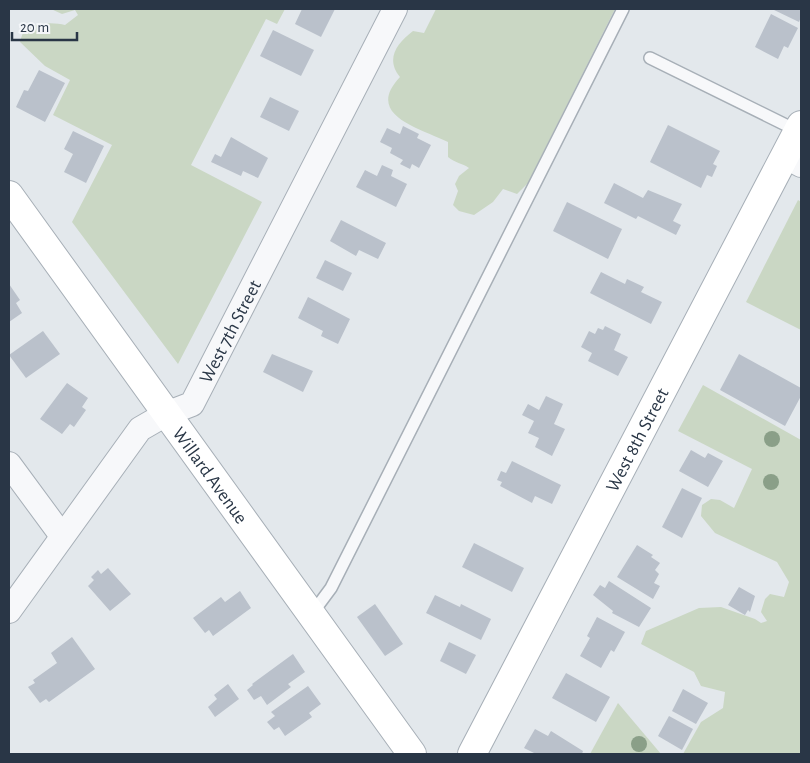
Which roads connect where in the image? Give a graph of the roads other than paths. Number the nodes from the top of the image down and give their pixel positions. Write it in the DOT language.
graph roads {
  1 [pos="395,9"];
  2 [pos="623,9"];
  3 [pos="650,58"];
  4 [pos="800,128"];
  5 [pos="793,160"];
  6 [pos="9,195"];
  7 [pos="166,414"];
  8 [pos="9,464"];
  9 [pos="62,536"];
  10 [pos="9,611"];
  11 [pos="311,615"];
  12 [pos="412,754"];
  13 [pos="472,754"];
  1 -- 7 [label="street, West 7th Street"];
  2 -- 11 [label="lane"];
  3 -- 4 [label="lane"];
  4 -- 5 [label="street, West 8th Street"];
  5 -- 13 [label="street, West 8th Street"];
  6 -- 7 [label="street, Willard Avenue"];
  7 -- 9 [label="street, West 7th Street"];
  7 -- 11 [label="street, Willard Avenue"];
  8 -- 9 [label="street"];
  9 -- 10 [label="street, West 7th Street"];
  11 -- 12 [label="street, Willard Avenue"];
}
